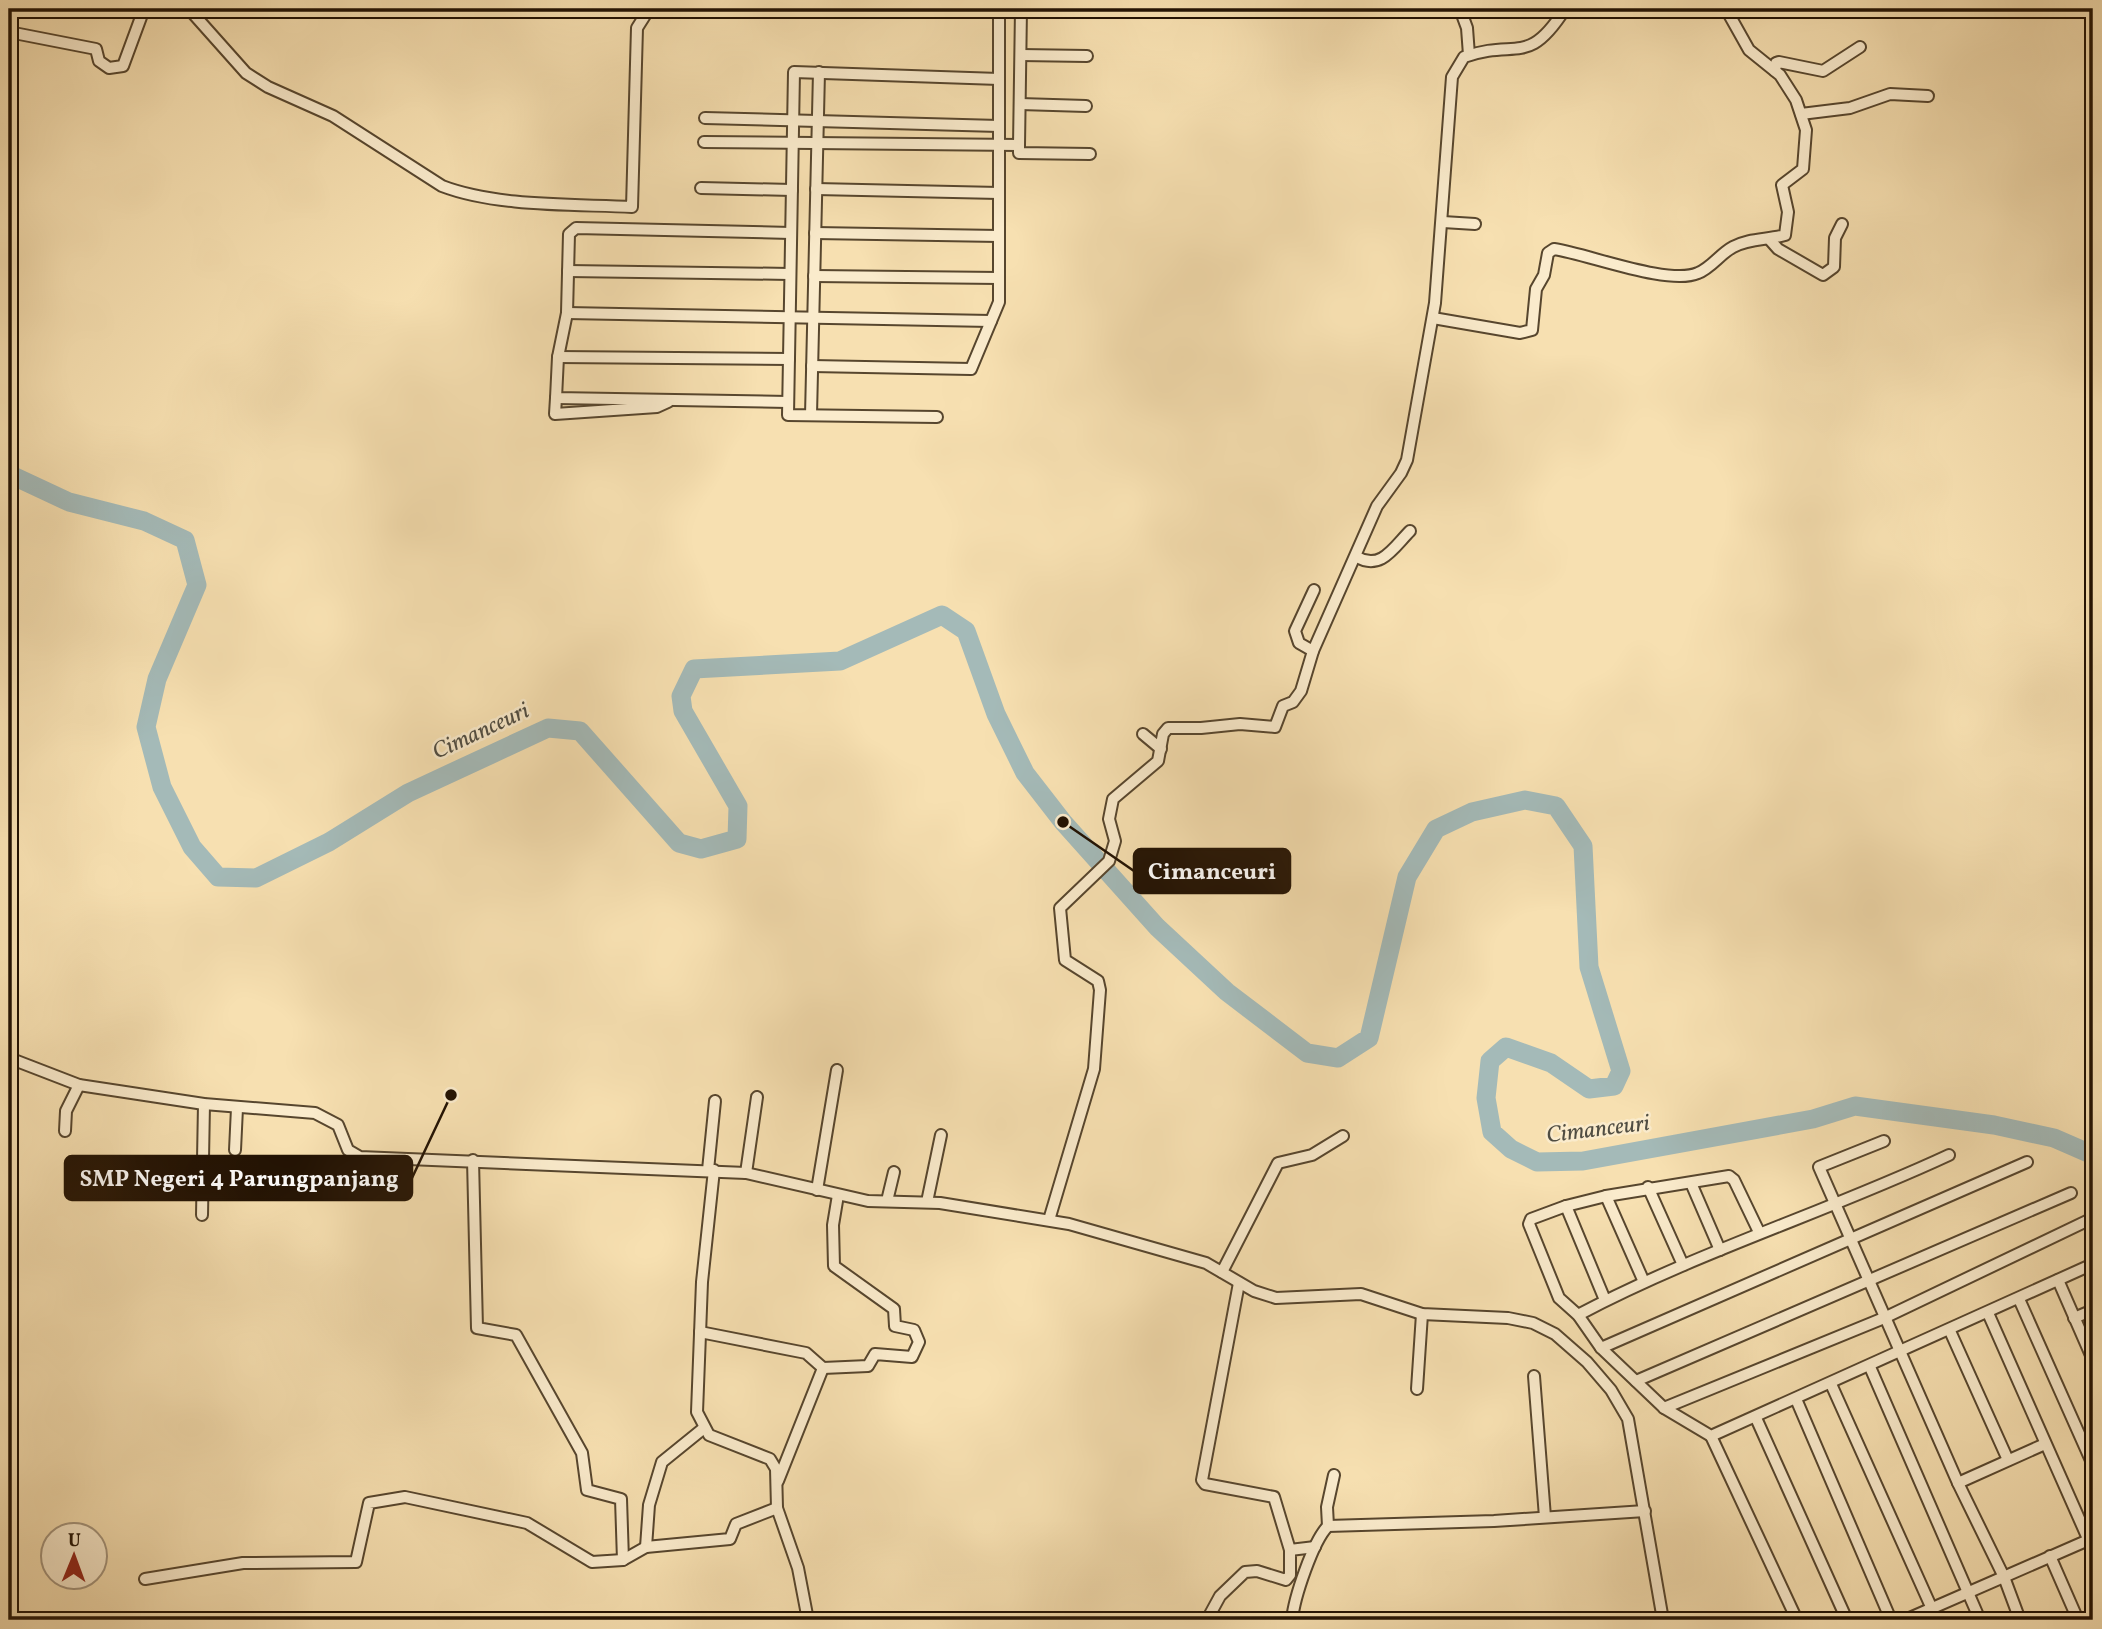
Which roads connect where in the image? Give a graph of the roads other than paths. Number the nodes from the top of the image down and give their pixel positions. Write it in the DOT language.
graph roads {
  1 [pos="144,9"];
  2 [pos="189,9"];
  3 [pos="649,9"];
  4 [pos="999,9"];
  5 [pos="1021,9"];
  6 [pos="1460,9"];
  7 [pos="1565,9"];
  8 [pos="1726,9"];
  9 [pos="9,32"];
  10 [pos="1860,47"];
  11 [pos="1021,55"];
  12 [pos="1469,55"];
  13 [pos="1087,57"];
  14 [pos="1775,71"];
  15 [pos="819,72"];
  16 [pos="999,79"];
  17 [pos="1928,96"];
  18 [pos="1020,104"];
  19 [pos="1086,106"];
  20 [pos="1801,114"];
  21 [pos="705,118"];
  22 [pos="793,120"];
  23 [pos="818,121"];
  24 [pos="999,126"];
  25 [pos="704,142"];
  26 [pos="792,143"];
  27 [pos="817,143"];
  28 [pos="999,145"];
  29 [pos="1019,145"];
  30 [pos="1090,154"];
  31 [pos="701,188"];
  32 [pos="792,190"];
  33 [pos="816,190"];
  34 [pos="999,193"];
  35 [pos="1443,222"];
  36 [pos="1475,224"];
  37 [pos="1842,224"];
  38 [pos="791,233"];
  39 [pos="815,233"];
  40 [pos="999,236"];
  41 [pos="1770,240"];
  42 [pos="568,271"];
  43 [pos="790,274"];
  44 [pos="814,276"];
  45 [pos="999,278"];
  46 [pos="567,313"];
  47 [pos="813,317"];
  48 [pos="789,318"];
  49 [pos="1433,318"];
  50 [pos="991,321"];
  51 [pos="558,357"];
  52 [pos="789,359"];
  53 [pos="812,366"];
  54 [pos="788,402"];
  55 [pos="811,415"];
  56 [pos="937,417"];
  57 [pos="1410,531"];
  58 [pos="1357,557"];
  59 [pos="1314,590"];
  60 [pos="1312,651"];
  61 [pos="1143,734"];
  62 [pos="1161,749"];
  63 [pos="9,1058"];
  64 [pos="837,1070"];
  65 [pos="79,1085"];
  66 [pos="757,1097"];
  67 [pos="715,1101"];
  68 [pos="204,1104"];
  69 [pos="237,1108"];
  70 [pos="65,1131"];
  71 [pos="941,1135"];
  72 [pos="1343,1136"];
  73 [pos="1884,1141"];
  74 [pos="235,1150"];
  75 [pos="1949,1155"];
  76 [pos="473,1160"];
  77 [pos="2027,1162"];
  78 [pos="711,1170"];
  79 [pos="746,1172"];
  80 [pos="894,1172"];
  81 [pos="1691,1183"];
  82 [pos="1648,1187"];
  83 [pos="817,1190"];
  84 [pos="2071,1192"];
  85 [pos="838,1195"];
  86 [pos="1606,1196"];
  87 [pos="887,1201"];
  88 [pos="927,1202"];
  89 [pos="1832,1202"];
  90 [pos="1566,1206"];
  91 [pos="202,1215"];
  92 [pos="2093,1218"];
  93 [pos="1049,1220"];
  94 [pos="1759,1232"];
  95 [pos="1849,1238"];
  96 [pos="1720,1250"];
  97 [pos="2093,1264"];
  98 [pos="1683,1265"];
  99 [pos="1223,1272"];
  100 [pos="1868,1280"];
  101 [pos="2058,1280"];
  102 [pos="1644,1282"];
  103 [pos="1239,1283"];
  104 [pos="2019,1299"];
  105 [pos="1605,1300"];
  106 [pos="2093,1310"];
  107 [pos="1988,1313"];
  108 [pos="1422,1314"];
  109 [pos="1578,1315"];
  110 [pos="1884,1318"];
  111 [pos="2074,1318"];
  112 [pos="1950,1331"];
  113 [pos="700,1332"];
  114 [pos="1601,1348"];
  115 [pos="1901,1353"];
  116 [pos="2093,1358"];
  117 [pos="1870,1367"];
  118 [pos="823,1368"];
  119 [pos="1534,1376"];
  120 [pos="1636,1381"];
  121 [pos="1831,1384"];
  122 [pos="1418,1389"];
  123 [pos="1796,1399"];
  124 [pos="1664,1408"];
  125 [pos="1756,1418"];
  126 [pos="704,1429"];
  127 [pos="1711,1436"];
  128 [pos="2045,1444"];
  129 [pos="2008,1460"];
  130 [pos="2093,1465"];
  131 [pos="1335,1475"];
  132 [pos="1958,1483"];
  133 [pos="775,1487"];
  134 [pos="776,1508"];
  135 [pos="1645,1511"];
  136 [pos="1545,1517"];
  137 [pos="1328,1526"];
  138 [pos="2092,1543"];
  139 [pos="646,1547"];
  140 [pos="1315,1547"];
  141 [pos="1290,1550"];
  142 [pos="2050,1556"];
  143 [pos="623,1560"];
  144 [pos="2004,1577"];
  145 [pos="145,1579"];
  146 [pos="1966,1592"];
  147 [pos="1931,1608"];
  148 [pos="1208,1618"];
  149 [pos="808,1620"];
  150 [pos="1292,1620"];
  151 [pos="1663,1620"];
  152 [pos="1797,1620"];
  153 [pos="1846,1620"];
  154 [pos="1891,1620"];
  155 [pos="1905,1620"];
  156 [pos="1937,1620"];
  157 [pos="1980,1620"];
  158 [pos="2020,1620"];
  159 [pos="2078,1620"];
  1 -- 9 [label="street"];
  2 -- 3 [label="street"];
  4 -- 16 [label="street"];
  5 -- 11 [label="street"];
  6 -- 12 [label="street"];
  7 -- 12 [label="street"];
  8 -- 14 [label="street"];
  10 -- 14 [label="street"];
  11 -- 13 [label="street"];
  11 -- 18 [label="street"];
  12 -- 35 [label="street"];
  14 -- 20 [label="street"];
  15 -- 16 [label="street"];
  15 -- 22 [label="street"];
  15 -- 23 [label="street"];
  16 -- 24 [label="street"];
  17 -- 20 [label="street"];
  18 -- 19 [label="street"];
  18 -- 29 [label="street"];
  20 -- 41 [label="street"];
  21 -- 22 [label="street"];
  22 -- 23 [label="street"];
  22 -- 26 [label="street"];
  23 -- 24 [label="street"];
  23 -- 27 [label="street"];
  24 -- 28 [label="street"];
  25 -- 26 [label="street"];
  26 -- 27 [label="street"];
  26 -- 32 [label="street"];
  27 -- 28 [label="street"];
  27 -- 33 [label="street"];
  28 -- 29 [label="street"];
  28 -- 34 [label="street"];
  29 -- 30 [label="street"];
  31 -- 32 [label="street"];
  32 -- 38 [label="street"];
  33 -- 34 [label="street"];
  33 -- 39 [label="street"];
  34 -- 40 [label="street"];
  35 -- 36 [label="street"];
  35 -- 49 [label="street"];
  37 -- 41 [label="street"];
  38 -- 42 [label="street"];
  38 -- 43 [label="street"];
  39 -- 40 [label="street"];
  39 -- 44 [label="street"];
  40 -- 45 [label="street"];
  41 -- 49 [label="street"];
  42 -- 43 [label="street"];
  42 -- 46 [label="street"];
  43 -- 48 [label="street"];
  44 -- 45 [label="street"];
  44 -- 47 [label="street"];
  45 -- 50 [label="street"];
  46 -- 48 [label="street"];
  46 -- 51 [label="street"];
  47 -- 48 [label="street"];
  47 -- 50 [label="street"];
  47 -- 53 [label="street"];
  48 -- 52 [label="street"];
  49 -- 58 [label="street"];
  50 -- 53 [label="street"];
  51 -- 52 [label="street"];
  51 -- 54 [label="street"];
  52 -- 54 [label="street"];
  53 -- 55 [label="street"];
  54 -- 55 [label="street"];
  55 -- 56 [label="street"];
  57 -- 58 [label="street"];
  58 -- 60 [label="street"];
  59 -- 60 [label="street"];
  60 -- 62 [label="street"];
  61 -- 62 [label="street"];
  62 -- 93 [label="street"];
  63 -- 65 [label="street"];
  64 -- 83 [label="street"];
  65 -- 68 [label="street"];
  65 -- 70 [label="street"];
  66 -- 79 [label="street"];
  67 -- 78 [label="street"];
  68 -- 69 [label="street"];
  68 -- 91 [label="street"];
  69 -- 74 [label="street"];
  69 -- 76 [label="street"];
  71 -- 88 [label="street"];
  72 -- 99 [label="street"];
  73 -- 89 [label="street"];
  75 -- 89 [label="street"];
  76 -- 78 [label="street"];
  76 -- 143 [label="street"];
  77 -- 95 [label="street"];
  78 -- 79 [label="street"];
  78 -- 113 [label="street"];
  79 -- 83 [label="street"];
  80 -- 87 [label="street"];
  81 -- 82 [label="street"];
  81 -- 94 [label="street"];
  81 -- 96 [label="street"];
  82 -- 86 [label="street"];
  82 -- 98 [label="street"];
  83 -- 85 [label="street"];
  84 -- 100 [label="street"];
  85 -- 87 [label="street"];
  85 -- 118 [label="street"];
  86 -- 90 [label="street"];
  86 -- 102 [label="street"];
  87 -- 88 [label="street"];
  88 -- 93 [label="street"];
  89 -- 94 [label="street"];
  89 -- 95 [label="street"];
  90 -- 105 [label="street"];
  90 -- 109 [label="street"];
  92 -- 110 [label="street"];
  93 -- 99 [label="street"];
  94 -- 96 [label="street"];
  95 -- 100 [label="street"];
  95 -- 114 [label="street"];
  96 -- 98 [label="street"];
  97 -- 101 [label="street"];
  98 -- 102 [label="street"];
  99 -- 103 [label="street"];
  100 -- 110 [label="street"];
  100 -- 120 [label="street"];
  101 -- 104 [label="street"];
  101 -- 111 [label="street"];
  102 -- 105 [label="street"];
  103 -- 108 [label="street"];
  103 -- 141 [label="street"];
  104 -- 107 [label="street"];
  104 -- 130 [label="street"];
  105 -- 109 [label="street"];
  106 -- 111 [label="street"];
  107 -- 112 [label="street"];
  107 -- 128 [label="street"];
  108 -- 122 [label="street"];
  108 -- 135 [label="street"];
  109 -- 114 [label="street"];
  110 -- 115 [label="street"];
  110 -- 124 [label="street"];
  111 -- 116 [label="street"];
  112 -- 115 [label="street"];
  112 -- 129 [label="street"];
  113 -- 118 [label="street"];
  113 -- 126 [label="street"];
  114 -- 120 [label="street"];
  115 -- 117 [label="street"];
  115 -- 132 [label="street"];
  117 -- 121 [label="street"];
  117 -- 146 [label="street"];
  118 -- 133 [label="street"];
  119 -- 136 [label="street"];
  120 -- 124 [label="street"];
  121 -- 123 [label="street"];
  121 -- 147 [label="street"];
  123 -- 125 [label="street"];
  123 -- 154 [label="street"];
  124 -- 127 [label="street"];
  125 -- 127 [label="street"];
  125 -- 153 [label="street"];
  126 -- 133 [label="street"];
  126 -- 139 [label="street"];
  127 -- 152 [label="street"];
  128 -- 129 [label="street"];
  128 -- 138 [label="street"];
  129 -- 132 [label="street"];
  131 -- 137 [label="street"];
  132 -- 144 [label="street"];
  133 -- 134 [label="street"];
  134 -- 139 [label="street"];
  134 -- 149 [label="street"];
  135 -- 136 [label="street"];
  135 -- 151 [label="street"];
  136 -- 137 [label="street"];
  137 -- 140 [label="street"];
  138 -- 142 [label="street"];
  139 -- 143 [label="street"];
  140 -- 141 [label="street"];
  140 -- 150 [label="street"];
  141 -- 148 [label="street"];
  142 -- 144 [label="street"];
  142 -- 159 [label="street"];
  143 -- 145 [label="street"];
  144 -- 146 [label="street"];
  144 -- 158 [label="street"];
  146 -- 147 [label="street"];
  146 -- 157 [label="street"];
  147 -- 155 [label="street"];
  147 -- 156 [label="street"];
}
